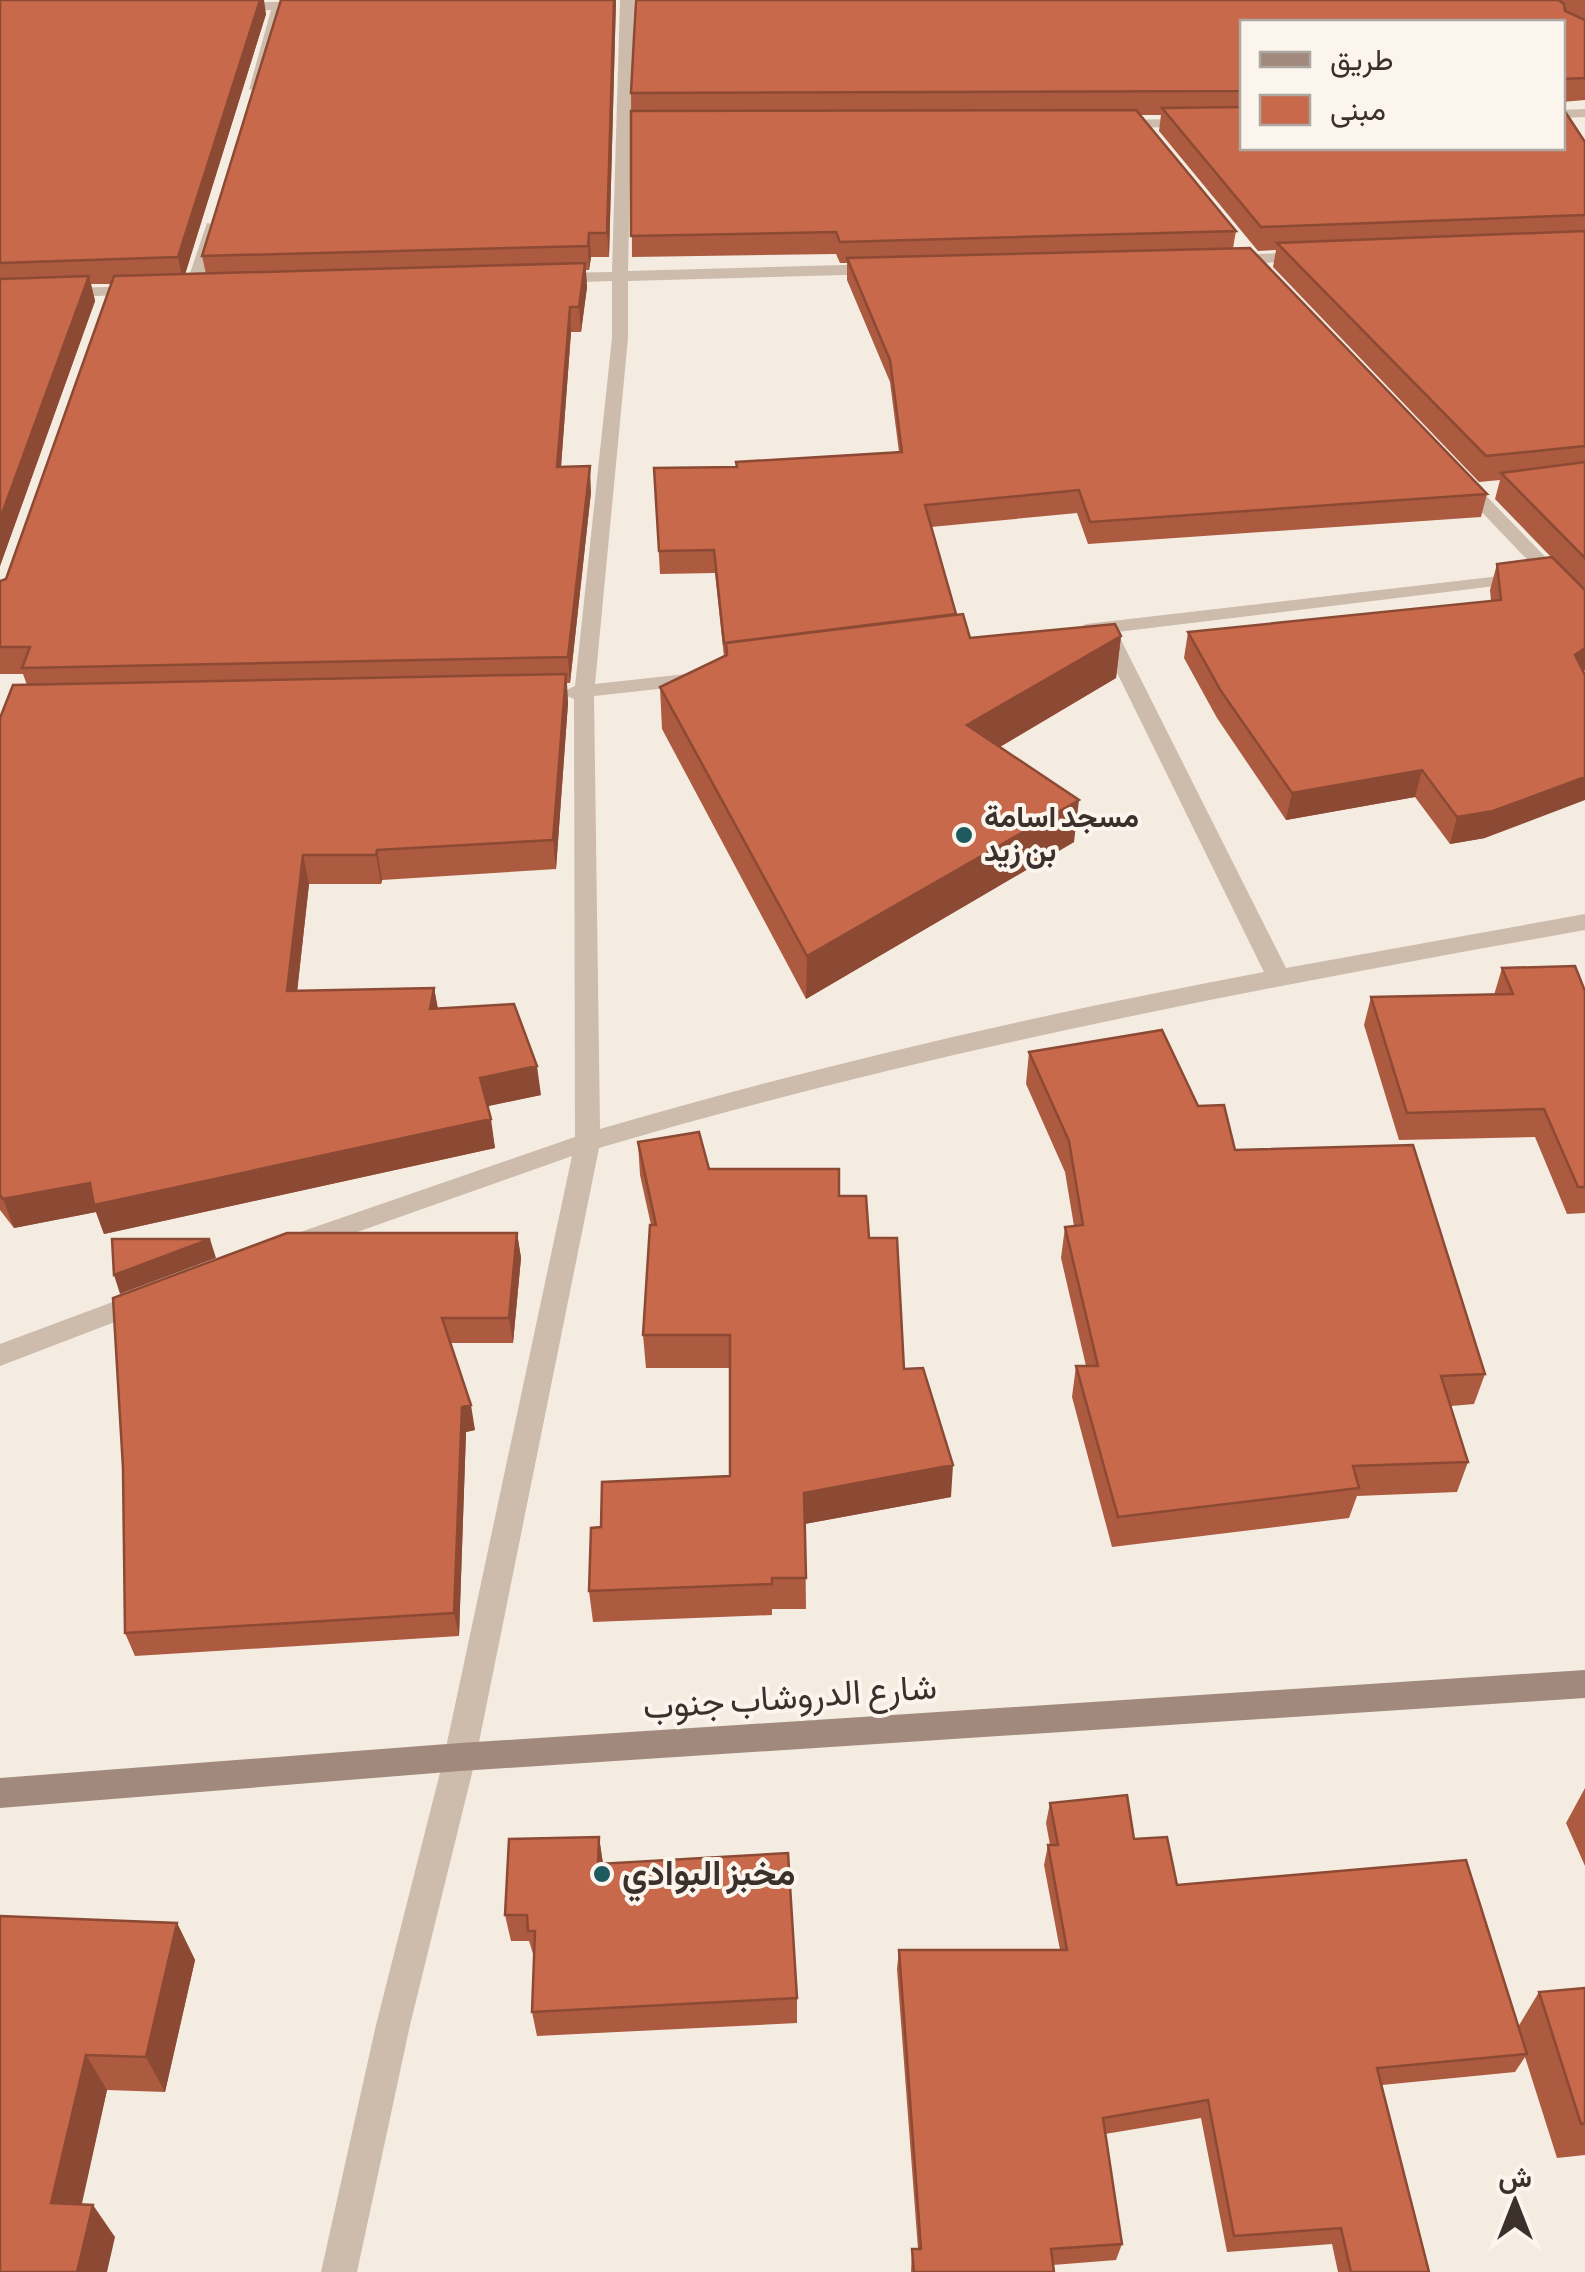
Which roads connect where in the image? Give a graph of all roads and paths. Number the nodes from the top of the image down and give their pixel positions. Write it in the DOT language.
graph roads {
  1 [pos="627,0"];
  2 [pos="334,4"];
  3 [pos="279,6"];
  4 [pos="219,8"];
  5 [pos="250,100"];
  6 [pos="1240,122"];
  7 [pos="1102,124"];
  8 [pos="1141,124"];
  9 [pos="1154,140"];
  10 [pos="216,213"];
  11 [pos="1240,244"];
  12 [pos="1330,256"];
  13 [pos="1212,260"];
  14 [pos="1258,266"];
  15 [pos="896,269"];
  16 [pos="619,276"];
  17 [pos="542,278"];
  18 [pos="213,288"];
  19 [pos="177,289"];
  20 [pos="0,295"];
  21 [pos="1447,465"];
  22 [pos="1550,573"];
  23 [pos="1585,609"];
  24 [pos="1106,628"];
  25 [pos="1067,633"];
  26 [pos="719,676"];
  27 [pos="584,693"];
  28 [pos="545,694"];
  29 [pos="1585,922"];
  30 [pos="1278,976"];
  31 [pos="588,1142"];
  32 [pos="277,1251"];
  33 [pos="166,1292"];
  34 [pos="0,1355"];
  35 [pos="1585,1684"];
  36 [pos="460,1757"];
  37 [pos="0,1793"];
  38 [pos="339,2272"];
  1 -- 16 [label="street"];
  2 -- 3 [label="street"];
  3 -- 4 [label="street"];
  3 -- 5 [label="street"];
  6 -- 8 [label="street"];
  7 -- 8 [label="street"];
  8 -- 9 [label="street"];
  10 -- 19 [label="street"];
  11 -- 14 [label="street"];
  12 -- 14 [label="street"];
  13 -- 14 [label="street"];
  15 -- 16 [label="street"];
  16 -- 17 [label="street"];
  16 -- 27 [label="street"];
  18 -- 19 [label="street"];
  19 -- 20 [label="street"];
  21 -- 22 [label="street"];
  22 -- 23 [label="street"];
  22 -- 24 [label="street"];
  24 -- 25 [label="street"];
  24 -- 30 [label="street"];
  26 -- 27 [label="street"];
  27 -- 28 [label="street"];
  27 -- 31 [label="street"];
  29 -- 30 [label="street"];
  30 -- 31 [label="street"];
  31 -- 32 [label="street"];
  31 -- 36 [label="street"];
  33 -- 34 [label="street"];
  35 -- 36 [label="street, شارع الدروشاب جنوب"];
  36 -- 37 [label="street, شارع الدروشاب جنوب"];
  36 -- 38 [label="street"];
}
